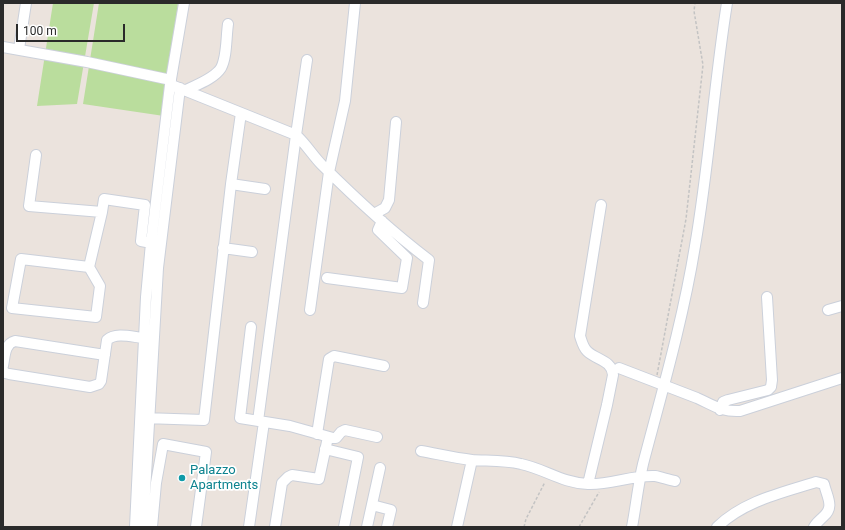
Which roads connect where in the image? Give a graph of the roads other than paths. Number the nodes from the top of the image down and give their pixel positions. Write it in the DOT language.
graph roads {
  1 [pos="26,3"];
  2 [pos="184,3"];
  3 [pos="355,3"];
  4 [pos="727,3"];
  5 [pos="228,24"];
  6 [pos="3,47"];
  7 [pos="19,49"];
  8 [pos="308,60"];
  9 [pos="177,86"];
  10 [pos="241,113"];
  11 [pos="396,122"];
  12 [pos="296,135"];
  13 [pos="36,155"];
  14 [pos="329,172"];
  15 [pos="231,184"];
  16 [pos="265,189"];
  17 [pos="601,205"];
  18 [pos="102,212"];
  19 [pos="378,218"];
  20 [pos="156,244"];
  21 [pos="224,248"];
  22 [pos="252,252"];
  23 [pos="90,267"];
  24 [pos="327,278"];
  25 [pos="767,297"];
  26 [pos="423,303"];
  27 [pos="842,306"];
  28 [pos="310,310"];
  29 [pos="828,310"];
  30 [pos="251,327"];
  31 [pos="144,338"];
  32 [pos="105,355"];
  33 [pos="3,366"];
  34 [pos="384,366"];
  35 [pos="619,368"];
  36 [pos="3,370"];
  37 [pos="842,378"];
  38 [pos="660,384"];
  39 [pos="720,410"];
  40 [pos="145,418"];
  41 [pos="261,422"];
  42 [pos="317,434"];
  43 [pos="328,437"];
  44 [pos="377,437"];
  45 [pos="325,449"];
  46 [pos="421,451"];
  47 [pos="472,460"];
  48 [pos="380,468"];
  49 [pos="641,477"];
  50 [pos="147,481"];
  51 [pos="676,481"];
  52 [pos="588,484"];
  53 [pos="372,505"];
  54 [pos="135,527"];
  55 [pos="143,527"];
  56 [pos="152,527"];
  57 [pos="196,527"];
  58 [pos="249,527"];
  59 [pos="275,527"];
  60 [pos="344,527"];
  61 [pos="367,527"];
  62 [pos="387,527"];
  63 [pos="457,527"];
  64 [pos="632,527"];
  65 [pos="717,527"];
  66 [pos="814,527"];
  1 -- 7 [label="street"];
  2 -- 9 [label="street"];
  3 -- 14 [label="street"];
  4 -- 38 [label="street"];
  5 -- 9 [label="street"];
  6 -- 7 [label="street"];
  7 -- 9 [label="street"];
  8 -- 12 [label="street"];
  9 -- 10 [label="street"];
  9 -- 20 [label="street"];
  10 -- 12 [label="street"];
  10 -- 15 [label="street"];
  11 -- 19 [label="street"];
  12 -- 14 [label="street"];
  12 -- 41 [label="street"];
  13 -- 18 [label="street"];
  14 -- 19 [label="street"];
  14 -- 28 [label="street"];
  15 -- 16 [label="street"];
  15 -- 21 [label="street"];
  17 -- 52 [label="street"];
  18 -- 20 [label="street"];
  18 -- 23 [label="street"];
  19 -- 24 [label="street"];
  19 -- 26 [label="street"];
  20 -- 31 [label="street"];
  20 -- 40 [label="street"];
  21 -- 22 [label="street"];
  21 -- 40 [label="street"];
  23 -- 23 [label="street"];
  25 -- 39 [label="street"];
  27 -- 29 [label="street"];
  30 -- 41 [label="street"];
  31 -- 32 [label="street"];
  31 -- 40 [label="street"];
  32 -- 33 [label="street"];
  32 -- 36 [label="street"];
  34 -- 42 [label="street"];
  35 -- 38 [label="street"];
  37 -- 39 [label="street"];
  38 -- 39 [label="street"];
  38 -- 49 [label="street"];
  40 -- 50 [label="street"];
  41 -- 42 [label="street"];
  41 -- 58 [label="street"];
  42 -- 43 [label="street"];
  43 -- 44 [label="street"];
  43 -- 45 [label="street"];
  45 -- 59 [label="street"];
  45 -- 60 [label="street"];
  46 -- 47 [label="street"];
  47 -- 52 [label="street"];
  47 -- 63 [label="street"];
  48 -- 53 [label="street"];
  49 -- 51 [label="street"];
  49 -- 52 [label="street"];
  49 -- 64 [label="street"];
  50 -- 54 [label="street"];
  50 -- 55 [label="street"];
  50 -- 56 [label="street"];
  50 -- 57 [label="street"];
  53 -- 61 [label="street"];
  53 -- 62 [label="street"];
  65 -- 66 [label="street"];
}
